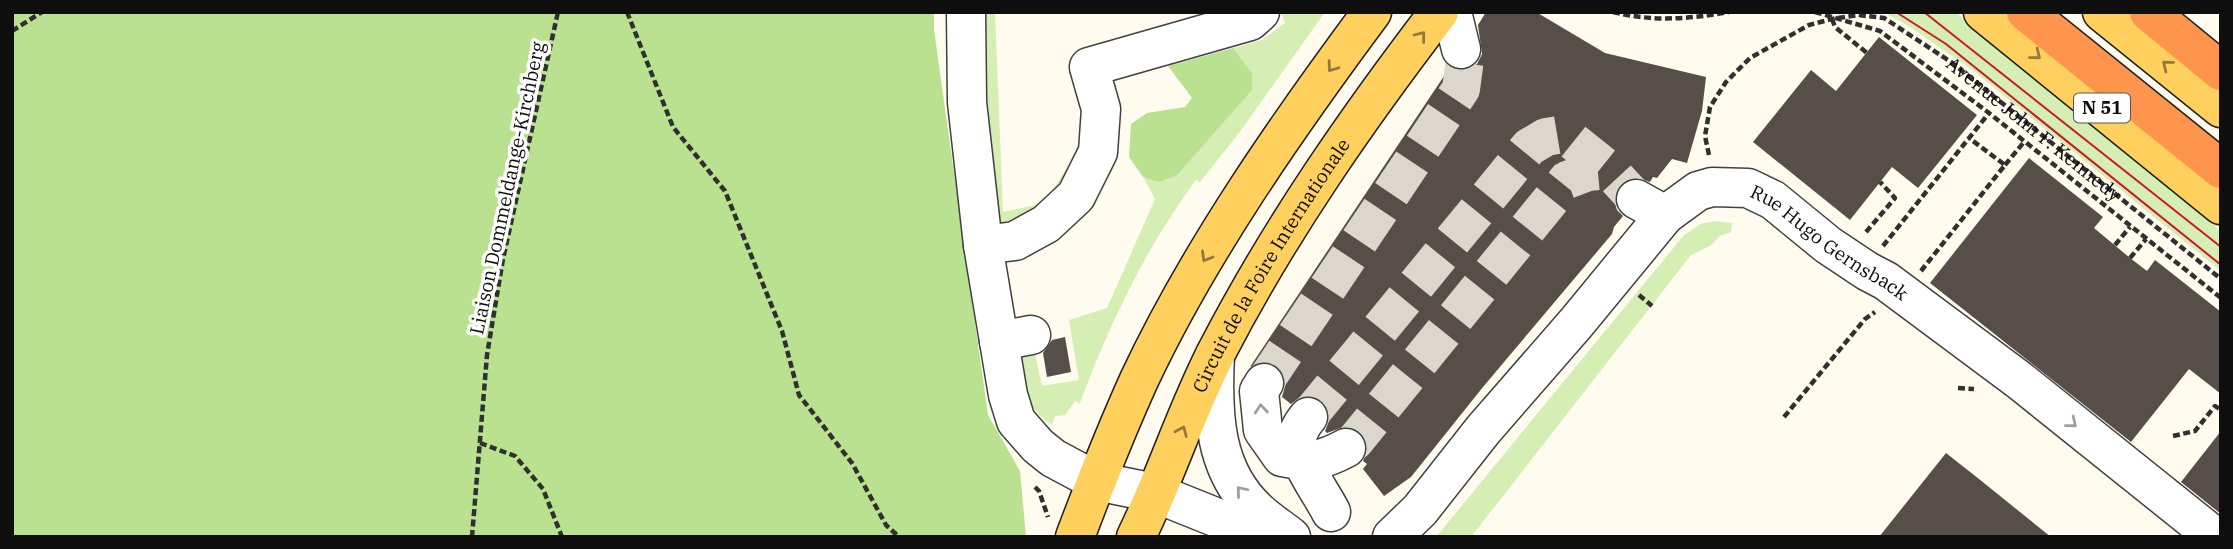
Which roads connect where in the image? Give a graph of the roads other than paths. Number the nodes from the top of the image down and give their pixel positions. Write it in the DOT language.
graph roads {
  1 [pos="966,12"];
  2 [pos="1260,12"];
  3 [pos="1372,12"];
  4 [pos="1439,12"];
  5 [pos="1452,12"];
  6 [pos="1983,12"];
  7 [pos="2026,12"];
  8 [pos="2059,12"];
  9 [pos="2102,12"];
  10 [pos="2149,12"];
  11 [pos="1461,49"];
  12 [pos="2221,71"];
  13 [pos="2221,108"];
  14 [pos="2221,143"];
  15 [pos="2221,169"];
  16 [pos="2221,205"];
  17 [pos="983,245"];
  18 [pos="1215,355"];
  19 [pos="1264,383"];
  20 [pos="1308,417"];
  21 [pos="1328,454"];
  22 [pos="1096,481"];
  23 [pos="1155,493"];
  24 [pos="1334,524"];
  25 [pos="1139,536"];
  26 [pos="1074,537"];
  27 [pos="1259,537"];
  28 [pos="1291,537"];
  29 [pos="1392,537"];
  30 [pos="2214,537"];
  1 -- 17 [label="street"];
  2 -- 17 [label="street"];
  3 -- 22 [label="main road, one-way"];
  18 -- 4 [label="main road, Circuit de la Foire Internationale, one-way"];
  5 -- 11 [label="street"];
  6 -- 16 [label="main road, N 51, one-way"];
  7 -- 15 [label="highway"];
  8 -- 14 [label="highway"];
  13 -- 9 [label="main road, one-way"];
  10 -- 12 [label="highway"];
  17 -- 22 [label="street"];
  23 -- 18 [label="main road, Circuit de la Foire Internationale, one-way"];
  28 -- 18 [label="street, one-way"];
  21 -- 19 [label="street, one-way"];
  20 -- 21 [label="street"];
  21 -- 24 [label="street"];
  22 -- 23 [label="street"];
  22 -- 25 [label="street"];
  22 -- 26 [label="main road"];
  23 -- 25 [label="main road, Circuit de la Foire Internationale"];
  23 -- 27 [label="street"];
  29 -- 30 [label="street, Rue Hugo Gernsback, one-way"];
}
